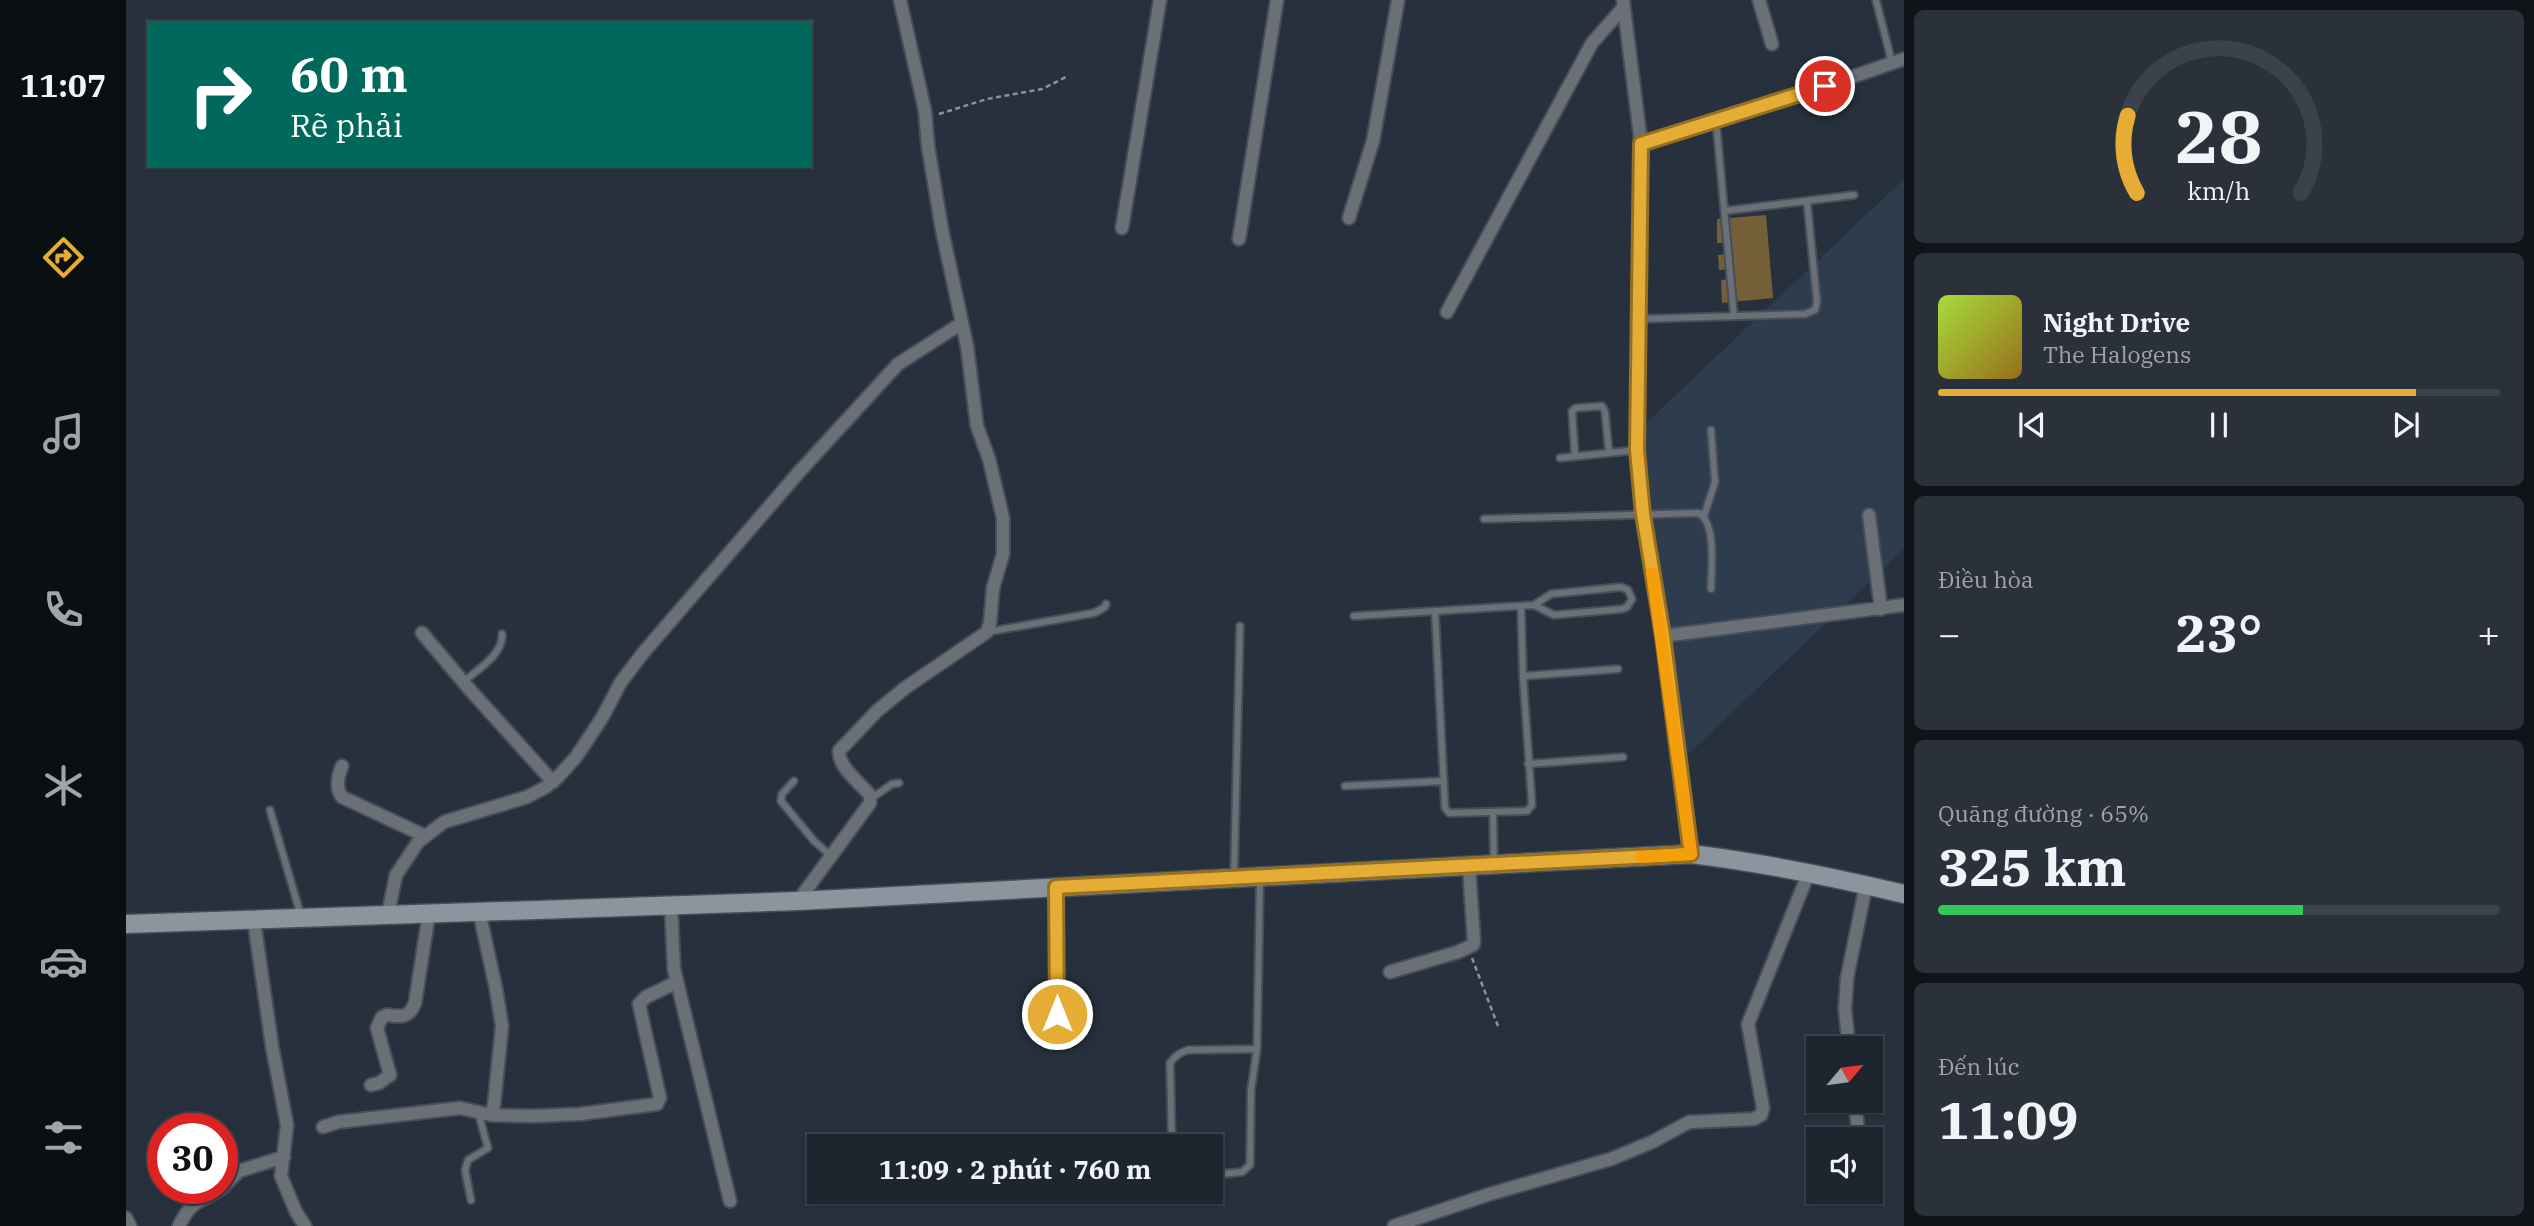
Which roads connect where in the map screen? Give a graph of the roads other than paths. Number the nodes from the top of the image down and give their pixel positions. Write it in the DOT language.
graph roads {
  1 [pos="900,0"];
  2 [pos="1160,0"];
  3 [pos="1277,0"];
  4 [pos="1398,0"];
  5 [pos="1759,0"];
  6 [pos="1876,0"];
  7 [pos="1623,4"];
  8 [pos="1772,44"];
  9 [pos="1898,61"];
  10 [pos="1716,121"];
  11 [pos="1641,144"];
  12 [pos="1854,195"];
  13 [pos="1807,201"];
  14 [pos="1724,211"];
  15 [pos="1349,218"];
  16 [pos="1122,228"];
  17 [pos="1239,239"];
  18 [pos="1447,312"];
  19 [pos="1734,316"];
  20 [pos="1639,319"];
  21 [pos="962,323"];
  22 [pos="1711,430"];
  23 [pos="1637,450"];
  24 [pos="1609,453"];
  25 [pos="1575,456"];
  26 [pos="1560,458"];
  27 [pos="1643,514"];
  28 [pos="1869,515"];
  29 [pos="1704,516"];
  30 [pos="1484,519"];
  31 [pos="1711,589"];
  32 [pos="1106,604"];
  33 [pos="1904,605"];
  34 [pos="1521,606"];
  35 [pos="1534,606"];
  36 [pos="1881,609"];
  37 [pos="1435,611"];
  38 [pos="1354,616"];
  39 [pos="1240,626"];
  40 [pos="987,632"];
  41 [pos="422,633"];
  42 [pos="502,634"];
  43 [pos="1663,636"];
  44 [pos="1618,669"];
  45 [pos="1523,676"];
  46 [pos="463,682"];
  47 [pos="1623,757"];
  48 [pos="1528,764"];
  49 [pos="342,766"];
  50 [pos="794,781"];
  51 [pos="1444,781"];
  52 [pos="553,782"];
  53 [pos="899,783"];
  54 [pos="1345,786"];
  55 [pos="870,799"];
  56 [pos="270,810"];
  57 [pos="1493,812"];
  58 [pos="425,836"];
  59 [pos="1691,854"];
  60 [pos="831,855"];
  61 [pos="1494,865"];
  62 [pos="1469,867"];
  63 [pos="1809,872"];
  64 [pos="1260,876"];
  65 [pos="1234,877"];
  66 [pos="1866,885"];
  67 [pos="1056,887"];
  68 [pos="1904,894"];
  69 [pos="798,901"];
  70 [pos="671,905"];
  71 [pos="479,911"];
  72 [pos="429,913"];
  73 [pos="388,914"];
  74 [pos="302,918"];
  75 [pos="254,921"];
  76 [pos="126,924"];
  77 [pos="1390,972"];
  78 [pos="677,982"];
  79 [pos="1848,1036"];
  80 [pos="1057,1039"];
  81 [pos="1257,1049"];
  82 [pos="372,1085"];
  83 [pos="478,1110"];
  84 [pos="491,1115"];
  85 [pos="323,1127"];
  86 [pos="1172,1134"];
  87 [pos="284,1157"];
  88 [pos="238,1172"];
  89 [pos="1223,1174"];
  90 [pos="471,1200"];
  91 [pos="730,1200"];
  92 [pos="193,1204"];
  93 [pos="126,1218"];
  94 [pos="130,1226"];
  95 [pos="179,1226"];
  96 [pos="305,1226"];
  97 [pos="1394,1226"];
  1 -- 21 [label="street"];
  2 -- 16 [label="street"];
  3 -- 17 [label="street"];
  4 -- 15 [label="street"];
  5 -- 8 [label="street"];
  6 -- 9 [label="lane"];
  7 -- 11 [label="street"];
  7 -- 18 [label="street"];
  9 -- 10 [label="street"];
  10 -- 11 [label="street"];
  10 -- 14 [label="lane"];
  11 -- 20 [label="street"];
  12 -- 13 [label="lane"];
  13 -- 14 [label="lane"];
  13 -- 19 [label="lane"];
  14 -- 19 [label="lane"];
  19 -- 20 [label="lane"];
  20 -- 23 [label="street"];
  21 -- 40 [label="street"];
  21 -- 52 [label="street"];
  22 -- 29 [label="lane"];
  23 -- 24 [label="lane"];
  23 -- 27 [label="street"];
  24 -- 25 [label="lane"];
  24 -- 25 [label="lane"];
  25 -- 26 [label="lane"];
  27 -- 29 [label="lane"];
  27 -- 30 [label="lane"];
  27 -- 43 [label="street"];
  28 -- 36 [label="street"];
  29 -- 31 [label="lane"];
  32 -- 40 [label="lane"];
  33 -- 36 [label="street"];
  34 -- 35 [label="lane"];
  34 -- 37 [label="lane"];
  34 -- 45 [label="lane"];
  35 -- 35 [label="lane"];
  36 -- 43 [label="street"];
  37 -- 38 [label="lane"];
  37 -- 51 [label="lane"];
  39 -- 65 [label="lane"];
  40 -- 55 [label="street"];
  41 -- 46 [label="street"];
  42 -- 46 [label="lane"];
  43 -- 59 [label="street"];
  44 -- 45 [label="lane"];
  45 -- 48 [label="lane"];
  46 -- 52 [label="street"];
  47 -- 48 [label="lane"];
  48 -- 57 [label="lane"];
  49 -- 58 [label="street"];
  50 -- 60 [label="lane"];
  51 -- 54 [label="lane"];
  51 -- 57 [label="lane"];
  52 -- 58 [label="street"];
  53 -- 55 [label="lane"];
  55 -- 60 [label="street"];
  56 -- 74 [label="lane"];
  57 -- 61 [label="lane"];
  58 -- 73 [label="street"];
  59 -- 61 [label="street"];
  59 -- 63 [label="street"];
  60 -- 69 [label="street"];
  61 -- 62 [label="street"];
  62 -- 64 [label="street"];
  62 -- 77 [label="street"];
  63 -- 66 [label="street"];
  63 -- 97 [label="street"];
  64 -- 65 [label="street"];
  64 -- 81 [label="lane"];
  65 -- 67 [label="street"];
  66 -- 68 [label="street"];
  66 -- 79 [label="street"];
  67 -- 69 [label="street"];
  67 -- 80 [label="street"];
  69 -- 70 [label="street"];
  70 -- 71 [label="street"];
  70 -- 78 [label="street"];
  71 -- 72 [label="street"];
  71 -- 84 [label="street"];
  72 -- 73 [label="street"];
  72 -- 82 [label="street"];
  73 -- 74 [label="street"];
  74 -- 75 [label="street"];
  75 -- 76 [label="street"];
  75 -- 87 [label="street"];
  78 -- 84 [label="street"];
  78 -- 91 [label="street"];
  81 -- 86 [label="lane"];
  81 -- 89 [label="lane"];
  83 -- 84 [label="street"];
  83 -- 85 [label="street"];
  83 -- 90 [label="lane"];
  87 -- 88 [label="street"];
  87 -- 96 [label="street"];
  92 -- 95 [label="street"];
  93 -- 94 [label="street"];
}
